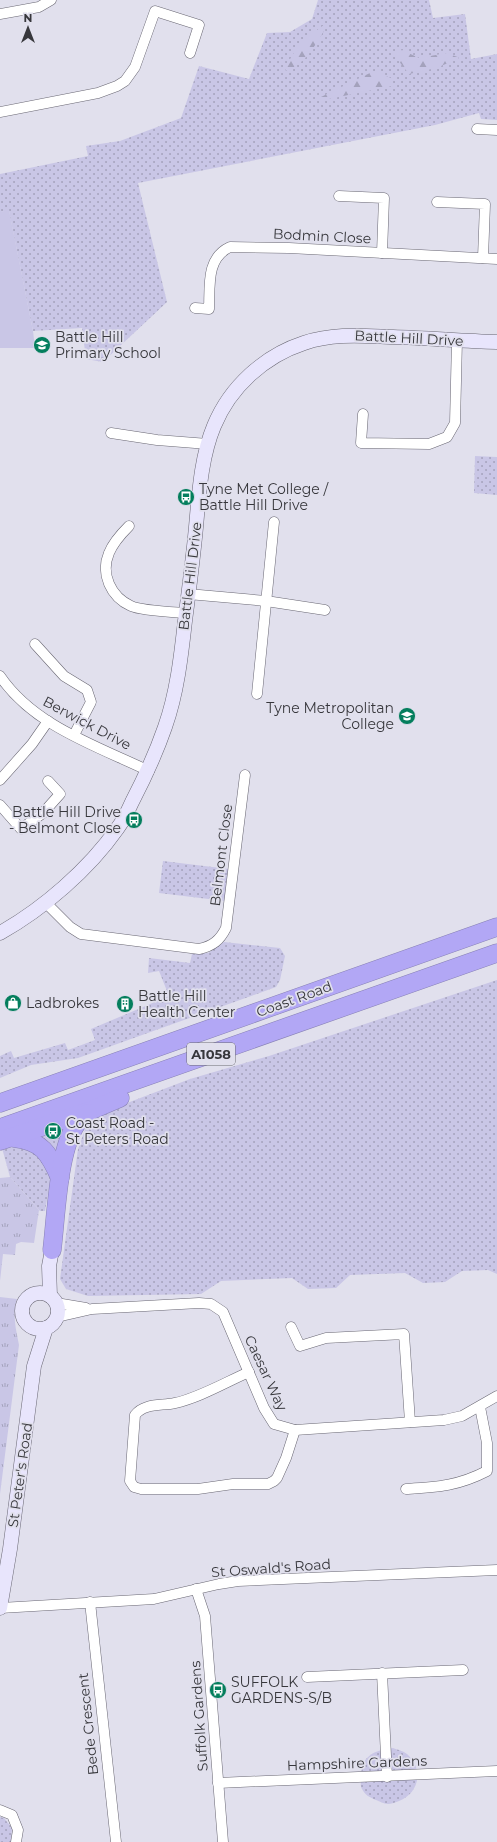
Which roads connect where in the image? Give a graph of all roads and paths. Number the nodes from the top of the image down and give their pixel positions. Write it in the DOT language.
graph roads {
  1 [pos="51,0"];
  2 [pos="0,14"];
  3 [pos="190,53"];
  4 [pos="0,112"];
  5 [pos="477,129"];
  6 [pos="497,130"];
  7 [pos="340,196"];
  8 [pos="437,202"];
  9 [pos="382,253"];
  10 [pos="483,258"];
  11 [pos="497,259"];
  12 [pos="195,308"];
  13 [pos="457,340"];
  14 [pos="497,342"];
  15 [pos="363,414"];
  16 [pos="111,432"];
  17 [pos="208,444"];
  18 [pos="274,522"];
  19 [pos="129,526"];
  20 [pos="188,594"];
  21 [pos="266,601"];
  22 [pos="325,610"];
  23 [pos="186,613"];
  24 [pos="35,644"];
  25 [pos="0,676"];
  26 [pos="257,694"];
  27 [pos="48,721"];
  28 [pos="74,735"];
  29 [pos="149,771"];
  30 [pos="246,775"];
  31 [pos="0,780"];
  32 [pos="48,780"];
  33 [pos="0,805"];
  34 [pos="45,902"];
  35 [pos="497,927"];
  36 [pos="0,933"];
  37 [pos="497,953"];
  38 [pos="422,980"];
  39 [pos="0,1103"];
  40 [pos="92,1110"];
  41 [pos="5,1136"];
  42 [pos="60,1178"];
  43 [pos="50,1258"];
  44 [pos="50,1302"];
  45 [pos="291,1327"];
  46 [pos="39,1328"];
  47 [pos="249,1372"];
  48 [pos="497,1396"];
  49 [pos="480,1407"];
  50 [pos="410,1422"];
  51 [pos="295,1430"];
  52 [pos="406,1489"];
  53 [pos="497,1570"];
  54 [pos="196,1589"];
  55 [pos="90,1602"];
  56 [pos="0,1608"];
  57 [pos="463,1670"];
  58 [pos="382,1673"];
  59 [pos="307,1677"];
  60 [pos="497,1771"];
  61 [pos="387,1777"];
  62 [pos="218,1783"];
  63 [pos="0,1810"];
  64 [pos="16,1842"];
  65 [pos="116,1842"];
  66 [pos="223,1842"];
  1 -- 2 [label="street"];
  3 -- 4 [label="street"];
  5 -- 6 [label="street"];
  7 -- 9 [label="street"];
  8 -- 10 [label="street"];
  9 -- 10 [label="street, Bodmin Close"];
  9 -- 12 [label="street, Bodmin Close"];
  10 -- 11 [label="street, Bodmin Close"];
  13 -- 14 [label="street, Battle Hill Drive"];
  13 -- 15 [label="street"];
  13 -- 17 [label="street, Battle Hill Drive"];
  16 -- 17 [label="street"];
  17 -- 20 [label="street, Battle Hill Drive"];
  18 -- 21 [label="street"];
  19 -- 23 [label="street"];
  20 -- 21 [label="street"];
  20 -- 23 [label="street, Battle Hill Drive"];
  21 -- 22 [label="street"];
  21 -- 26 [label="street"];
  23 -- 29 [label="street, Battle Hill Drive"];
  24 -- 28 [label="street"];
  25 -- 27 [label="street, Berwick Drive"];
  27 -- 28 [label="street, Berwick Drive"];
  27 -- 31 [label="street"];
  28 -- 29 [label="street, Berwick Drive"];
  29 -- 34 [label="street, Battle Hill Drive"];
  30 -- 34 [label="street, Belmont Close"];
  32 -- 33 [label="street"];
  34 -- 36 [label="street, Battle Hill Drive"];
  35 -- 39 [label="highway, Coast Road / A1058"];
  37 -- 38 [label="highway, Coast Road / A1058"];
  38 -- 40 [label="highway"];
  38 -- 41 [label="highway, Coast Road / A1058"];
  40 -- 41 [label="highway"];
  40 -- 42 [label="highway"];
  41 -- 42 [label="highway"];
  42 -- 43 [label="highway"];
  43 -- 44 [label="street, St Peter's Road"];
  44 -- 46 [label="street, St Peter's Road"];
  44 -- 46 [label="street, St Peter's Road"];
  44 -- 47 [label="street, Caesar Way"];
  45 -- 50 [label="street"];
  46 -- 56 [label="street, St Peter's Road"];
  47 -- 51 [label="street, Caesar Way"];
  47 -- 51 [label="street"];
  48 -- 49 [label="street, Caesar Way"];
  49 -- 50 [label="street, Caesar Way"];
  49 -- 52 [label="street"];
  50 -- 51 [label="street, Caesar Way"];
  53 -- 54 [label="street, St Oswald's Road"];
  54 -- 55 [label="street, St Oswald's Road"];
  54 -- 62 [label="street, Suffolk Gardens"];
  55 -- 56 [label="street, St Oswald's Road"];
  55 -- 65 [label="street, Bede Crescent"];
  57 -- 58 [label="street"];
  58 -- 59 [label="street"];
  58 -- 61 [label="street"];
  60 -- 61 [label="street, Hampshire Gardens"];
  61 -- 62 [label="street, Hampshire Gardens"];
  62 -- 66 [label="street, Suffolk Gardens"];
  63 -- 64 [label="street"];
}
